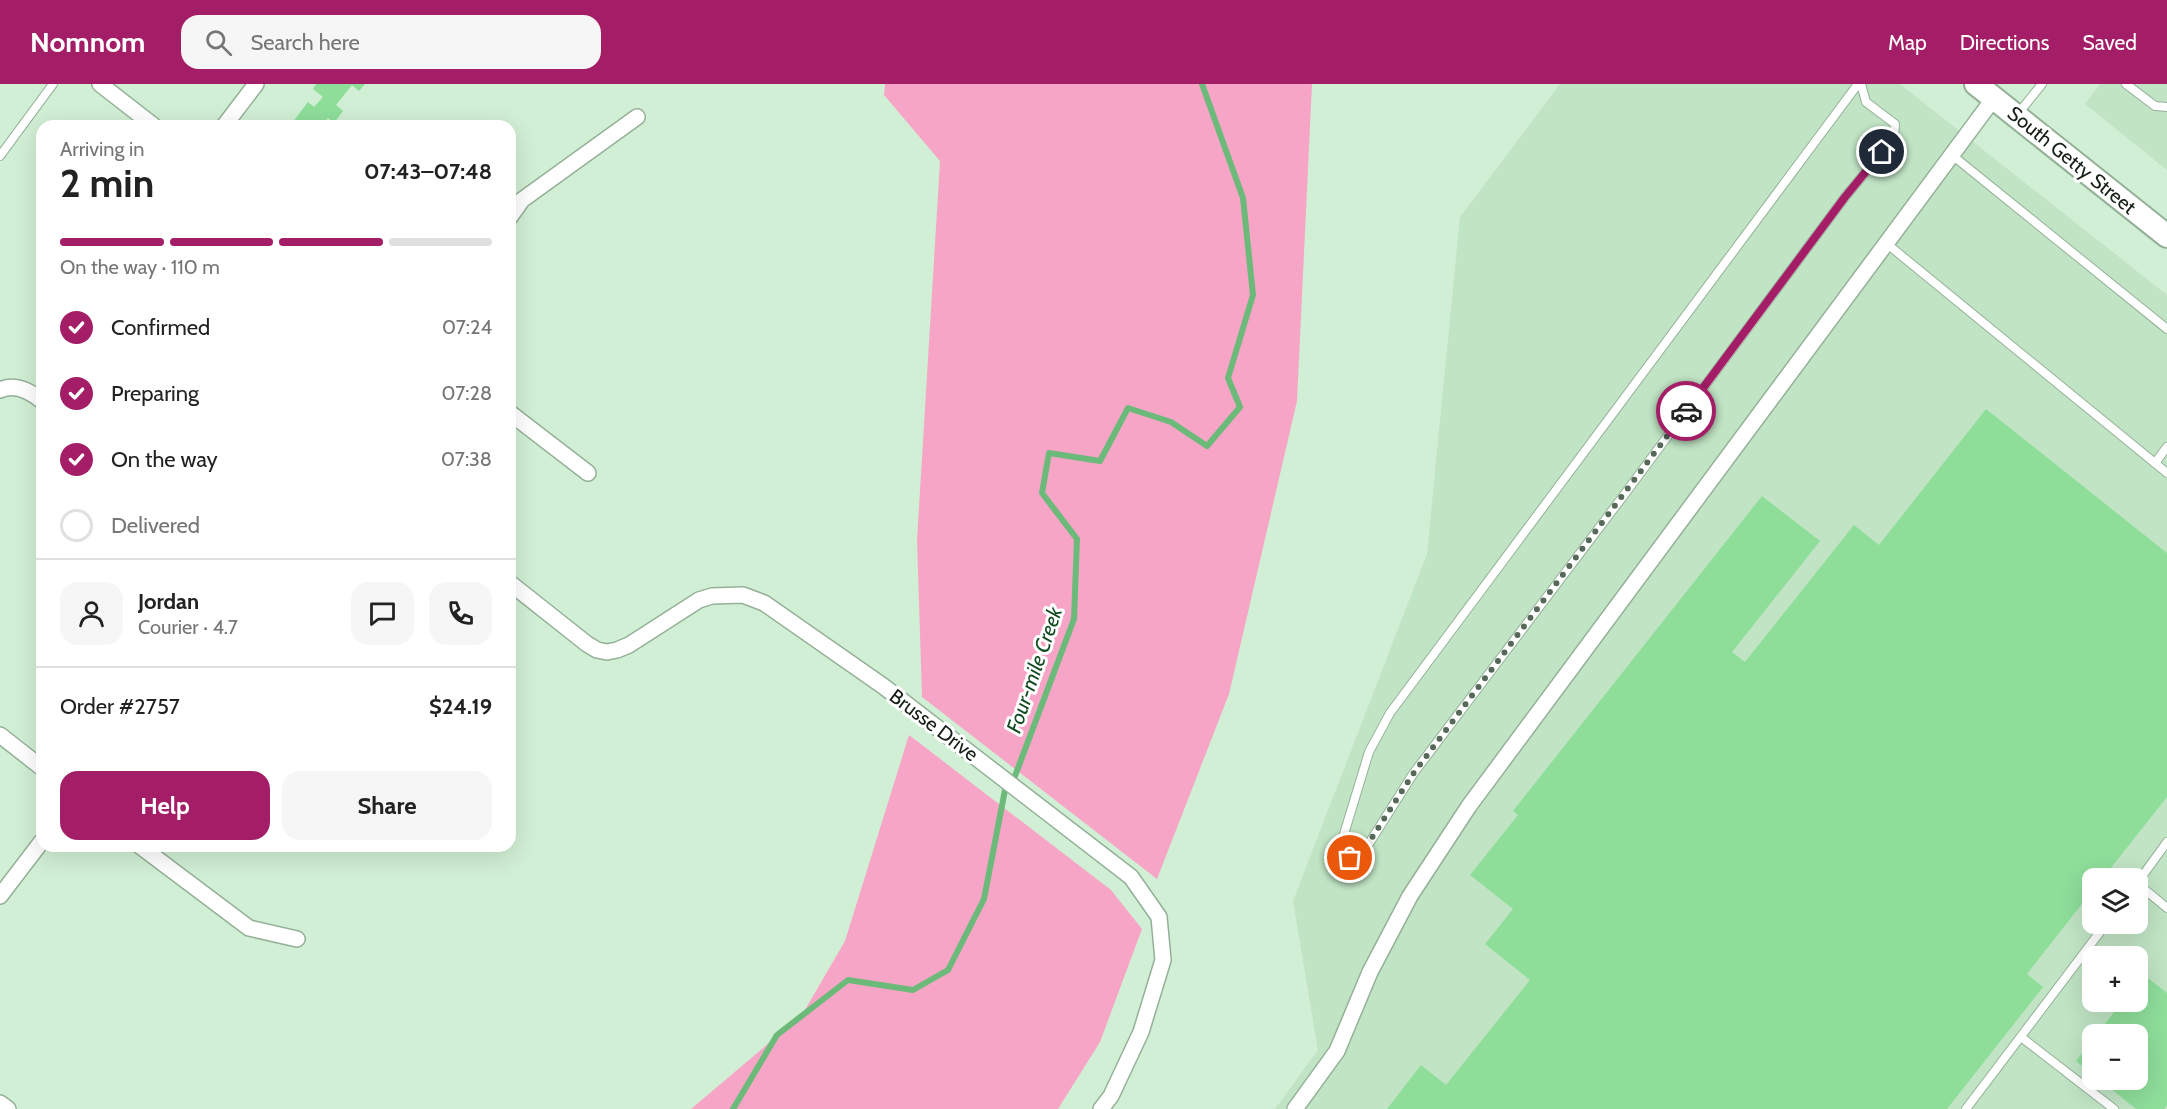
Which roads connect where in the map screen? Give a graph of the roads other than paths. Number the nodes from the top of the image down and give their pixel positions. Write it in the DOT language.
graph roads {
  1 [pos="53,84"];
  2 [pos="100,84"];
  3 [pos="256,84"];
  4 [pos="1859,84"];
  5 [pos="2042,84"];
  6 [pos="2126,84"];
  7 [pos="1985,91"];
  8 [pos="2167,107"];
  9 [pos="2017,116"];
  10 [pos="637,117"];
  11 [pos="146,120"];
  12 [pos="229,120"];
  13 [pos="1952,155"];
  14 [pos="0,156"];
  15 [pos="516,208"];
  16 [pos="2167,236"];
  17 [pos="1886,243"];
  18 [pos="2167,328"];
  19 [pos="2,389"];
  20 [pos="36,396"];
  21 [pos="516,418"];
  22 [pos="2167,447"];
  23 [pos="2155,463"];
  24 [pos="588,473"];
  25 [pos="2167,473"];
  26 [pos="516,588"];
  27 [pos="0,735"];
  28 [pos="36,763"];
  29 [pos="2167,843"];
  30 [pos="36,849"];
  31 [pos="148,852"];
  32 [pos="2148,869"];
  33 [pos="2148,892"];
  34 [pos="0,896"];
  35 [pos="2167,908"];
  36 [pos="2098,934"];
  37 [pos="297,939"];
  38 [pos="2021,1037"];
  39 [pos="0,1103"];
  40 [pos="8,1109"];
  41 [pos="1101,1109"];
  42 [pos="1294,1109"];
  43 [pos="1966,1109"];
  44 [pos="2114,1109"];
  1 -- 14 [label="lane"];
  2 -- 11 [label="street"];
  3 -- 12 [label="street"];
  4 -- 4 [label="lane"];
  5 -- 9 [label="lane"];
  6 -- 8 [label="lane"];
  7 -- 9 [label="main road, South Getty Street"];
  7 -- 13 [label="street"];
  9 -- 16 [label="main road, South Getty Street"];
  10 -- 15 [label="street"];
  13 -- 17 [label="street"];
  13 -- 18 [label="lane"];
  17 -- 23 [label="lane"];
  17 -- 42 [label="street"];
  19 -- 20 [label="street"];
  21 -- 24 [label="street"];
  22 -- 23 [label="lane"];
  23 -- 25 [label="lane"];
  26 -- 41 [label="street, Brusse Drive"];
  27 -- 28 [label="street"];
  29 -- 32 [label="lane"];
  30 -- 34 [label="street"];
  31 -- 37 [label="street"];
  33 -- 35 [label="lane"];
  36 -- 38 [label="lane"];
  38 -- 43 [label="lane"];
  38 -- 44 [label="lane"];
  39 -- 40 [label="street"];
}
